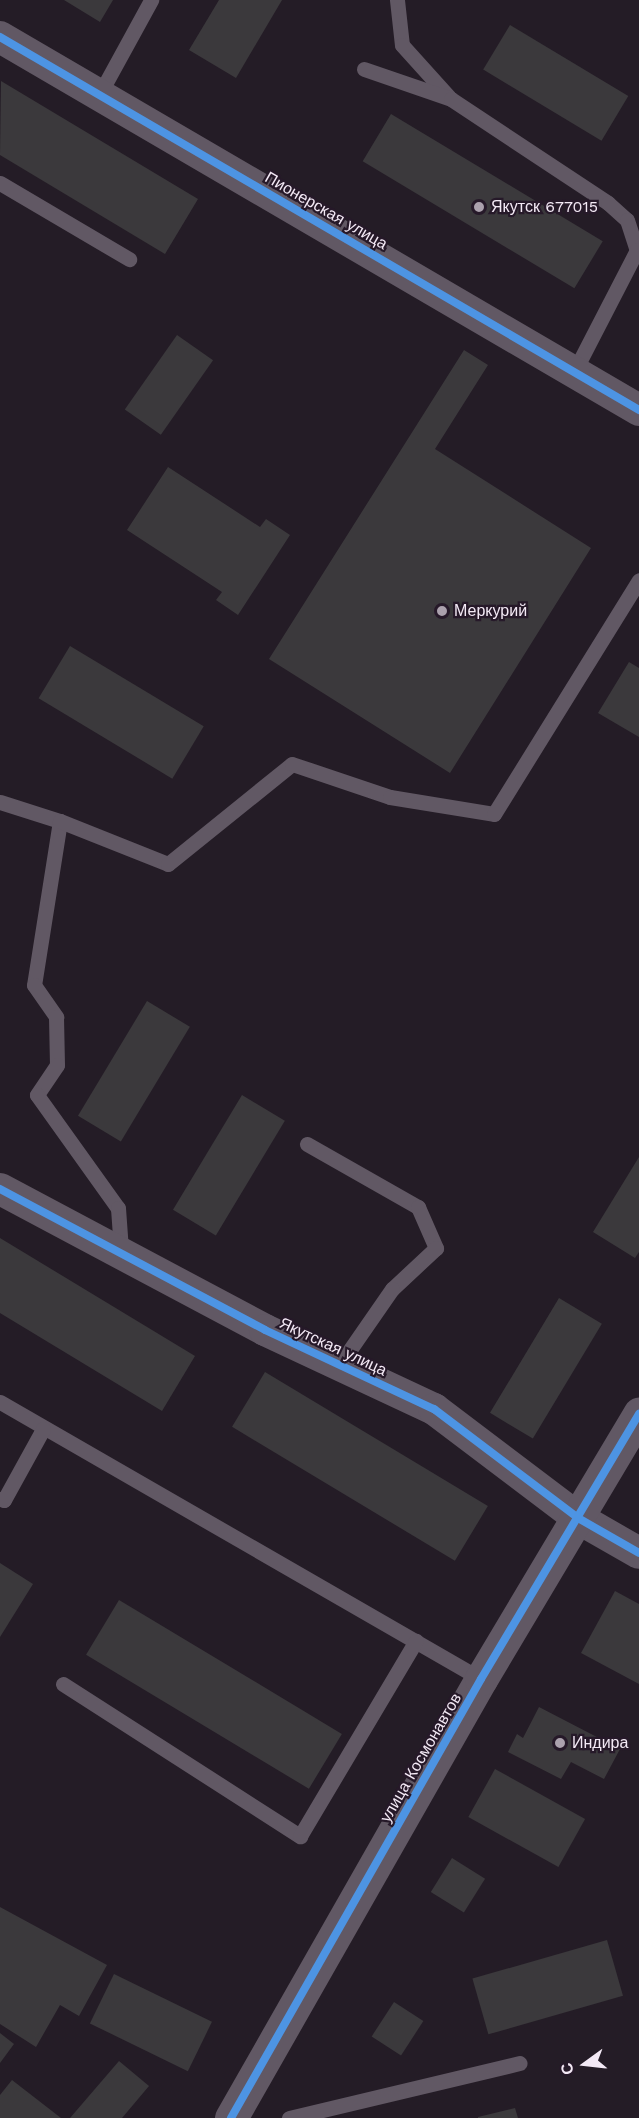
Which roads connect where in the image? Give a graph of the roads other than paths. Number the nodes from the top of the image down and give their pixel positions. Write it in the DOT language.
graph roads {
  1 [pos="151,0"];
  2 [pos="397,0"];
  3 [pos="0,37"];
  4 [pos="364,69"];
  5 [pos="98,97"];
  6 [pos="451,99"];
  7 [pos="0,183"];
  8 [pos="129,260"];
  9 [pos="575,370"];
  10 [pos="639,410"];
  11 [pos="639,580"];
  12 [pos="0,802"];
  13 [pos="60,822"];
  14 [pos="306,1144"];
  15 [pos="0,1189"];
  16 [pos="121,1251"];
  17 [pos="340,1365"];
  18 [pos="0,1402"];
  19 [pos="639,1414"];
  20 [pos="44,1429"];
  21 [pos="0,1499"];
  22 [pos="578,1518"];
  23 [pos="639,1553"];
  24 [pos="416,1641"];
  25 [pos="481,1679"];
  26 [pos="63,1684"];
  27 [pos="520,2063"];
  28 [pos="231,2118"];
  29 [pos="289,2118"];
  1 -- 5 [label="lane"];
  2 -- 6 [label="lane"];
  3 -- 5 [label="street, Пионерская улица"];
  4 -- 6 [label="lane"];
  5 -- 9 [label="street, Пионерская улица"];
  6 -- 9 [label="lane"];
  7 -- 8 [label="lane"];
  9 -- 10 [label="street, Пионерская улица"];
  11 -- 13 [label="lane"];
  12 -- 13 [label="lane"];
  13 -- 16 [label="lane"];
  14 -- 17 [label="lane"];
  15 -- 16 [label="street, Якутская улица"];
  16 -- 17 [label="street, Якутская улица"];
  17 -- 22 [label="street, Якутская улица"];
  18 -- 20 [label="lane"];
  19 -- 22 [label="street, улица Космонавтов"];
  20 -- 21 [label="lane"];
  20 -- 24 [label="lane"];
  22 -- 23 [label="street, Якутская улица"];
  22 -- 25 [label="street, улица Космонавтов"];
  24 -- 25 [label="lane"];
  24 -- 26 [label="lane"];
  25 -- 28 [label="street, улица Космонавтов"];
  27 -- 29 [label="lane"];
}
